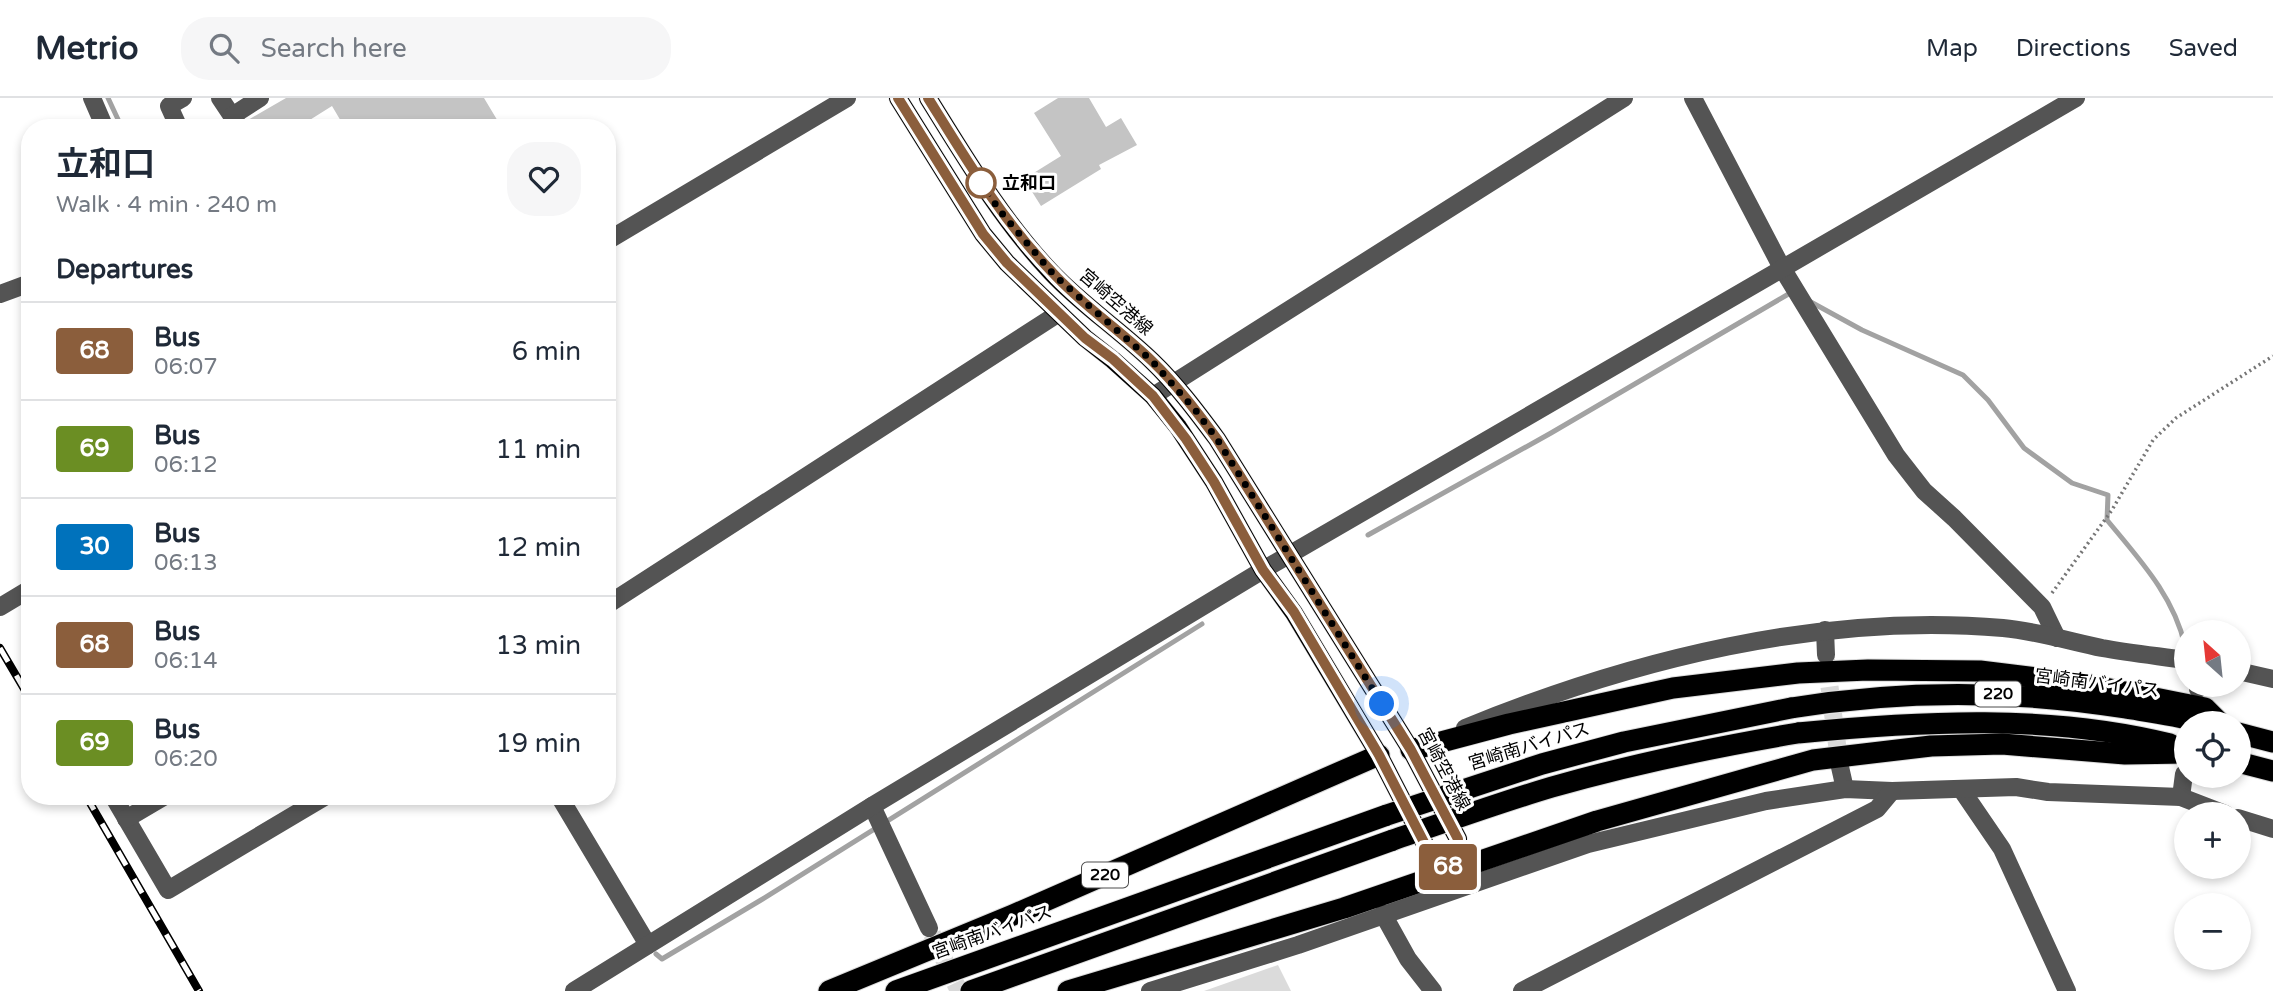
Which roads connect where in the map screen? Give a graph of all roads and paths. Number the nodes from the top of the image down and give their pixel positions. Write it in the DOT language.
graph roads {
  1 [pos="92,98"];
  2 [pos="183,98"];
  3 [pos="220,98"];
  4 [pos="260,98"];
  5 [pos="847,98"];
  6 [pos="898,98"];
  7 [pos="928,98"];
  8 [pos="1624,98"];
  9 [pos="1693,98"];
  10 [pos="2076,98"];
  11 [pos="101,119"];
  12 [pos="175,119"];
  13 [pos="234,119"];
  14 [pos="239,119"];
  15 [pos="616,236"];
  16 [pos="1782,268"];
  17 [pos="21,287"];
  18 [pos="0,295"];
  19 [pos="1059,313"];
  20 [pos="2273,356"];
  21 [pos="1172,383"];
  22 [pos="1153,396"];
  23 [pos="1289,556"];
  24 [pos="1263,570"];
  25 [pos="616,599"];
  26 [pos="2042,607"];
  27 [pos="1825,630"];
  28 [pos="2057,638"];
  29 [pos="1826,655"];
  30 [pos="2174,658"];
  31 [pos="2251,674"];
  32 [pos="2273,679"];
  33 [pos="1382,704"];
  34 [pos="2208,711"];
  35 [pos="1356,718"];
  36 [pos="2174,718"];
  37 [pos="2251,736"];
  38 [pos="2273,742"];
  39 [pos="1411,750"];
  40 [pos="1379,755"];
  41 [pos="2174,755"];
  42 [pos="2174,757"];
  43 [pos="2251,765"];
  44 [pos="1840,767"];
  45 [pos="2273,771"];
  46 [pos="2182,788"];
  47 [pos="1845,789"];
  48 [pos="1961,789"];
  49 [pos="1892,791"];
  50 [pos="2181,797"];
  51 [pos="2194,802"];
  52 [pos="118,805"];
  53 [pos="150,805"];
  54 [pos="311,805"];
  55 [pos="564,805"];
  56 [pos="872,806"];
  57 [pos="127,819"];
  58 [pos="2251,822"];
  59 [pos="2273,829"];
  60 [pos="1452,870"];
  61 [pos="1383,914"];
  62 [pos="929,928"];
  63 [pos="648,945"];
  64 [pos="1186,986"];
  65 [pos="574,991"];
  66 [pos="829,991"];
  67 [pos="896,991"];
  68 [pos="971,991"];
  69 [pos="1069,991"];
  70 [pos="1150,991"];
  71 [pos="1433,991"];
  72 [pos="1522,991"];
  73 [pos="2067,991"];
  1 -- 11 [label="street"];
  2 -- 12 [label="street"];
  3 -- 13 [label="street"];
  4 -- 14 [label="street"];
  5 -- 15 [label="street"];
  6 -- 19 [label="main road"];
  7 -- 21 [label="main road, 宮崎空港線"];
  8 -- 21 [label="street"];
  9 -- 16 [label="street"];
  10 -- 16 [label="street"];
  16 -- 23 [label="street"];
  16 -- 26 [label="street"];
  17 -- 18 [label="street"];
  19 -- 22 [label="main road"];
  19 -- 25 [label="street"];
  20 -- 26 [label="path"];
  21 -- 22 [label="street"];
  21 -- 23 [label="main road, 宮崎空港線"];
  22 -- 24 [label="main road"];
  23 -- 24 [label="street"];
  23 -- 33 [label="main road, 宮崎空港線"];
  24 -- 35 [label="main road"];
  24 -- 56 [label="street"];
  26 -- 28 [label="street"];
  27 -- 28 [label="street"];
  27 -- 29 [label="street"];
  27 -- 39 [label="street"];
  28 -- 30 [label="street"];
  31 -- 32 [label="street"];
  33 -- 35 [label="main road"];
  33 -- 39 [label="main road, 宮崎空港線"];
  34 -- 39 [label="highway"];
  35 -- 40 [label="main road"];
  36 -- 67 [label="highway, 宮崎南バイパス / 220, bridge"];
  37 -- 38 [label="highway"];
  39 -- 60 [label="main road, 宮崎空港線"];
  40 -- 60 [label="main road"];
  40 -- 66 [label="highway, 220"];
  41 -- 68 [label="highway, 220, bridge"];
  42 -- 60 [label="highway"];
  43 -- 45 [label="highway"];
  44 -- 47 [label="street"];
  46 -- 50 [label="street"];
  47 -- 49 [label="street"];
  47 -- 61 [label="street"];
  48 -- 49 [label="street"];
  48 -- 50 [label="street"];
  48 -- 73 [label="street"];
  49 -- 72 [label="street"];
  50 -- 51 [label="street"];
  52 -- 57 [label="street"];
  53 -- 57 [label="street"];
  54 -- 57 [label="street"];
  55 -- 63 [label="street"];
  56 -- 62 [label="street"];
  56 -- 63 [label="street"];
  58 -- 59 [label="street"];
  60 -- 69 [label="highway"];
  61 -- 64 [label="street"];
  61 -- 71 [label="street"];
  63 -- 65 [label="street"];
  64 -- 70 [label="street"];
}
